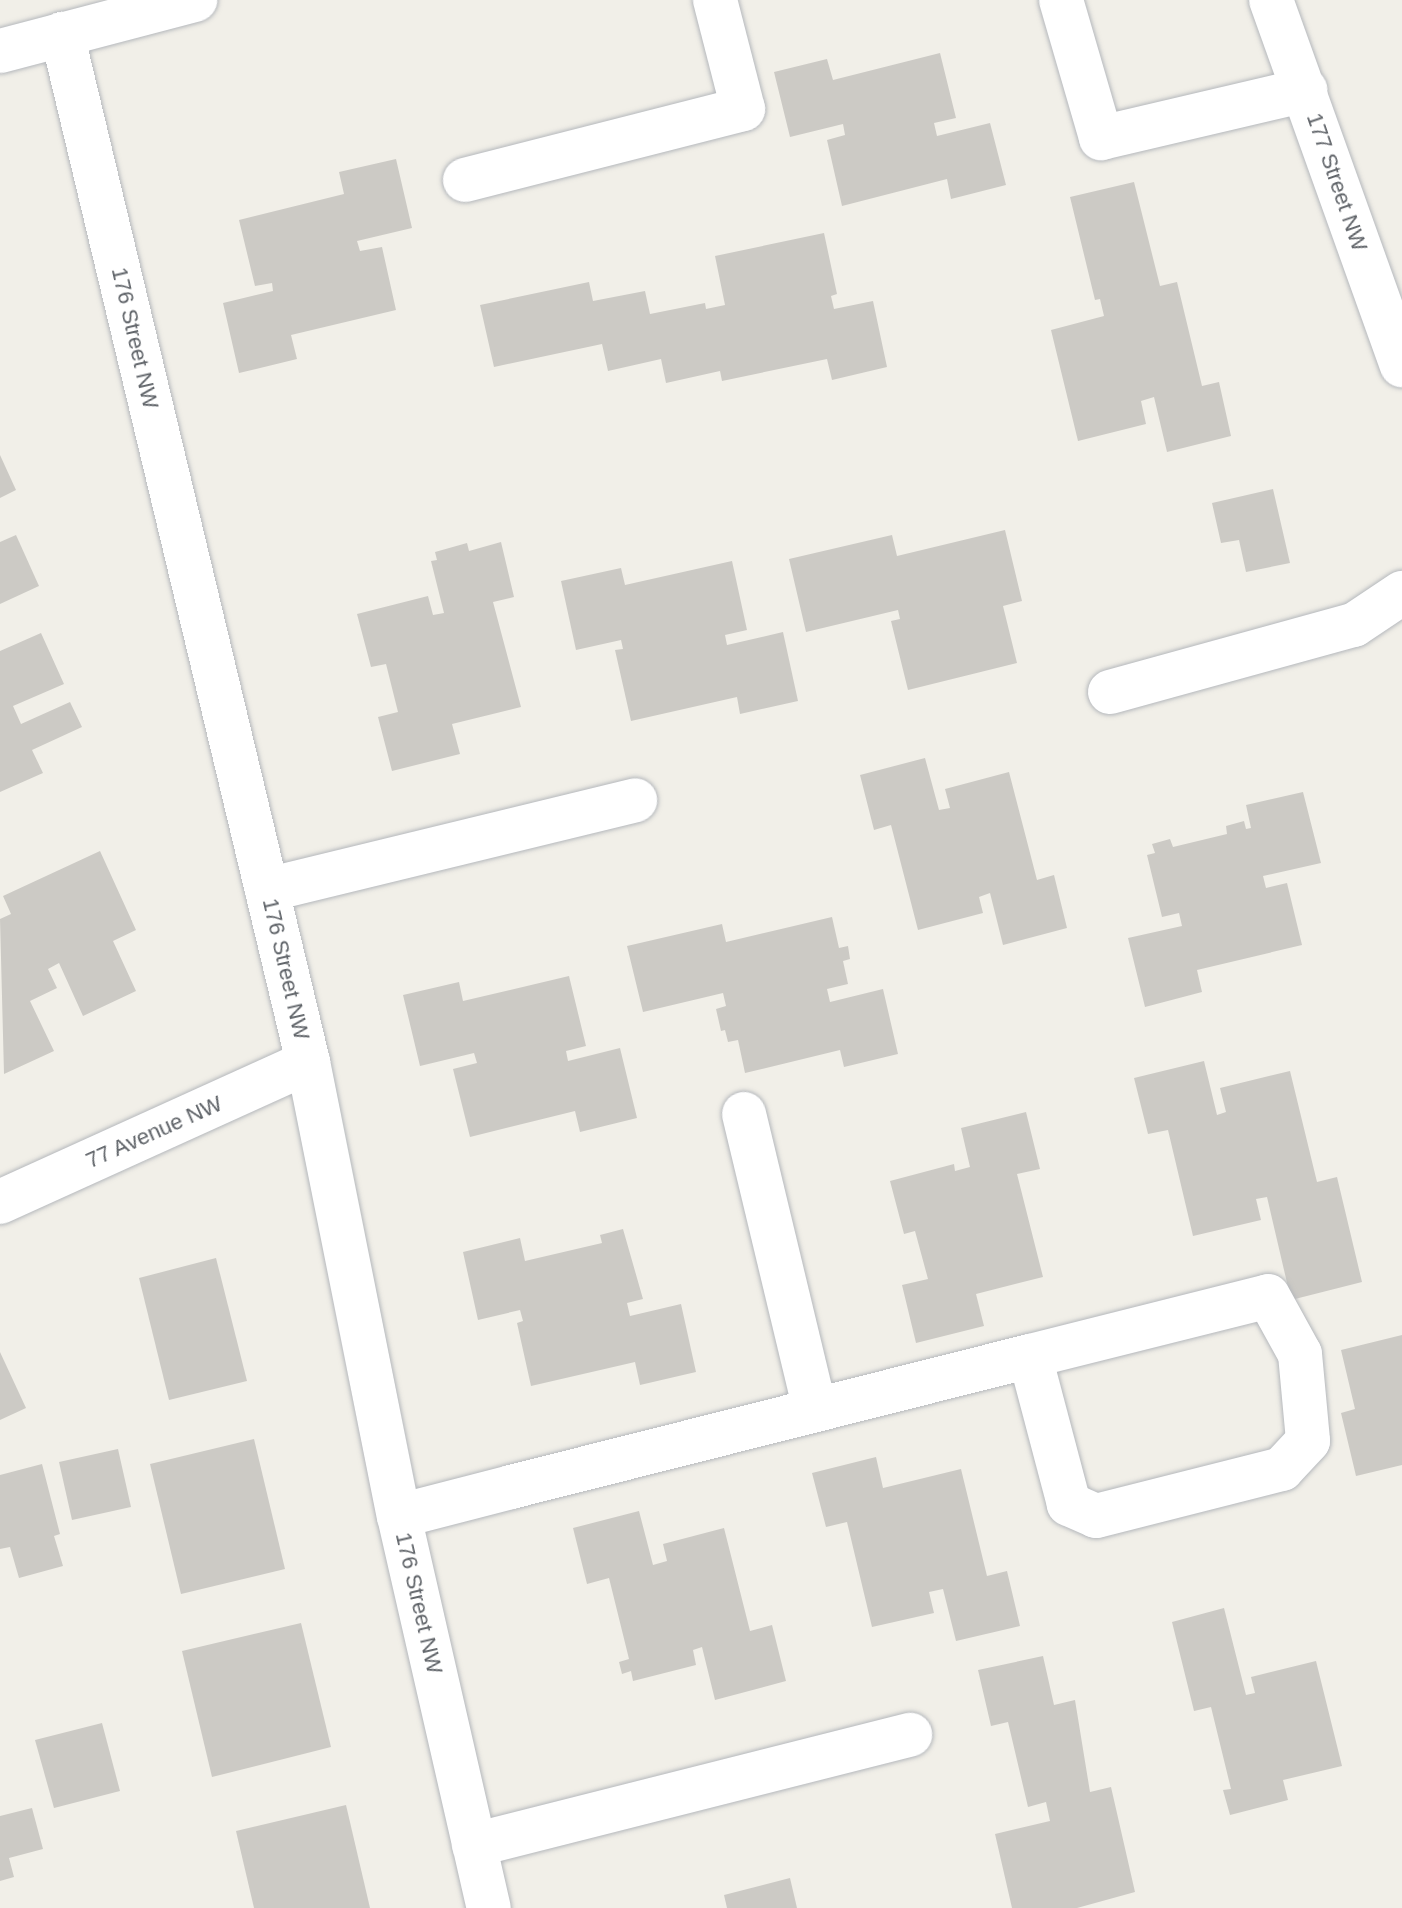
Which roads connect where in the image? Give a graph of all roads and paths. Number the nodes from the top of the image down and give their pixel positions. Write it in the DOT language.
graph roads {
  1 [pos="195,0"];
  2 [pos="715,0"];
  3 [pos="1061,0"];
  4 [pos="1271,0"];
  5 [pos="62,34"];
  6 [pos="0,51"];
  7 [pos="1305,90"];
  8 [pos="465,180"];
  9 [pos="1390,290"];
  10 [pos="1402,365"];
  11 [pos="1402,593"];
  12 [pos="1110,692"];
  13 [pos="635,800"];
  14 [pos="267,890"];
  15 [pos="308,1062"];
  16 [pos="744,1114"];
  17 [pos="0,1202"];
  18 [pos="1030,1356"];
  19 [pos="815,1410"];
  20 [pos="399,1516"];
  21 [pos="910,1735"];
  22 [pos="474,1845"];
  23 [pos="489,1908"];
  1 -- 5 [label="street"];
  2 -- 8 [label="street"];
  3 -- 7 [label="street"];
  4 -- 7 [label="street, 177 Street NW"];
  5 -- 6 [label="street"];
  5 -- 14 [label="street, 176 Street NW"];
  7 -- 9 [label="street, 177 Street NW"];
  9 -- 10 [label="street, 177 Street NW"];
  11 -- 12 [label="street"];
  13 -- 14 [label="street"];
  14 -- 15 [label="street, 176 Street NW"];
  15 -- 17 [label="street, 77 Avenue NW"];
  15 -- 20 [label="street, 176 Street NW"];
  16 -- 19 [label="street"];
  18 -- 18 [label="street"];
  18 -- 19 [label="street"];
  19 -- 20 [label="street"];
  20 -- 22 [label="street, 176 Street NW"];
  21 -- 22 [label="street"];
  22 -- 23 [label="street, 176 Street NW"];
}
